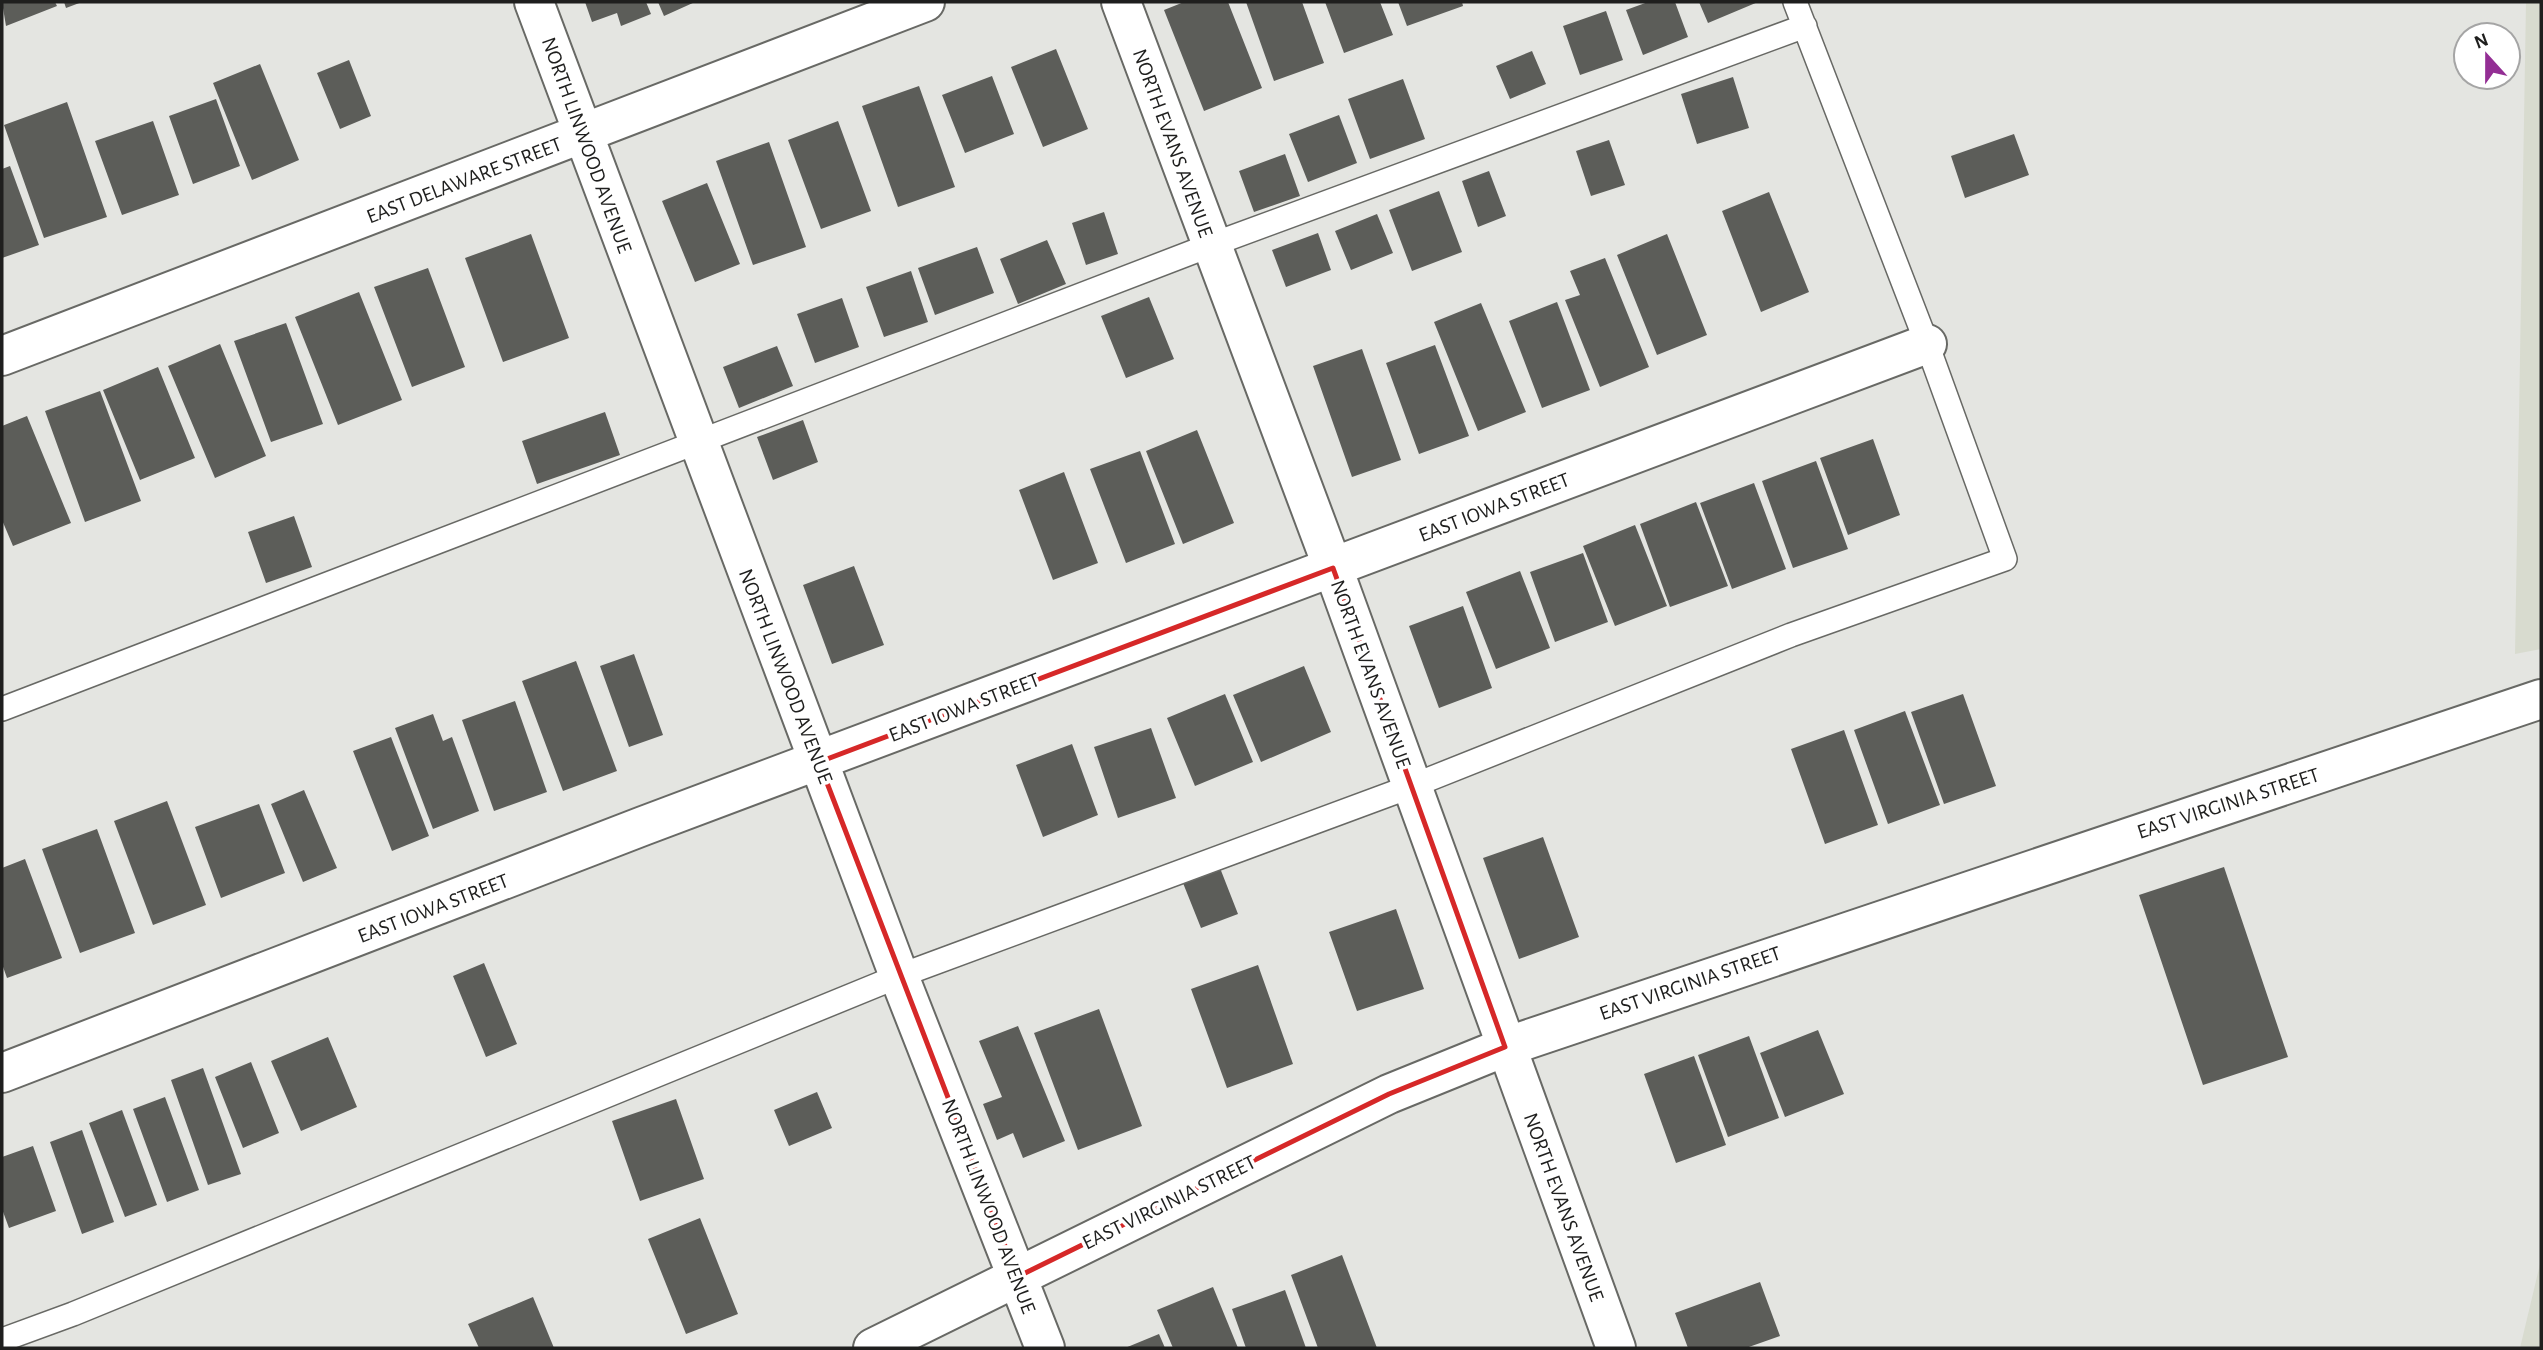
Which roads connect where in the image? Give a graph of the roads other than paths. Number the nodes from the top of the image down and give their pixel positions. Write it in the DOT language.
graph roads {
  1 [pos="534,2"];
  2 [pos="925,2"];
  3 [pos="1121,2"];
  4 [pos="1795,2"];
  5 [pos="1805,26"];
  6 [pos="584,135"];
  7 [pos="1211,245"];
  8 [pos="1927,344"];
  9 [pos="2,356"];
  10 [pos="697,443"];
  11 [pos="1333,568"];
  12 [pos="2541,699"];
  13 [pos="2,709"];
  14 [pos="818,762"];
  15 [pos="1412,786"];
  16 [pos="899,976"];
  17 [pos="1505,1047"];
  18 [pos="2,1073"];
  19 [pos="1017,1277"];
  20 [pos="2,1340"];
  21 [pos="873,1348"];
  22 [pos="1045,1348"];
  23 [pos="1616,1348"];
  1 -- 6 [label="street, NORTH LINWOOD AVENUE"];
  2 -- 6 [label="street, EAST DELAWARE STREET"];
  3 -- 7 [label="street, NORTH EVANS AVENUE"];
  4 -- 5 [label="lane"];
  5 -- 7 [label="lane"];
  5 -- 8 [label="lane"];
  6 -- 9 [label="street, EAST DELAWARE STREET"];
  6 -- 10 [label="street, NORTH LINWOOD AVENUE"];
  7 -- 10 [label="lane"];
  7 -- 11 [label="street, NORTH EVANS AVENUE"];
  8 -- 11 [label="street, EAST IOWA STREET"];
  8 -- 15 [label="lane"];
  10 -- 13 [label="lane"];
  10 -- 14 [label="street, NORTH LINWOOD AVENUE"];
  11 -- 14 [label="street, EAST IOWA STREET"];
  11 -- 15 [label="street, NORTH EVANS AVENUE"];
  12 -- 17 [label="street, EAST VIRGINIA STREET"];
  14 -- 16 [label="street, NORTH LINWOOD AVENUE"];
  14 -- 18 [label="street, EAST IOWA STREET"];
  15 -- 16 [label="lane"];
  15 -- 17 [label="street, NORTH EVANS AVENUE"];
  16 -- 19 [label="street, NORTH LINWOOD AVENUE"];
  16 -- 20 [label="lane"];
  17 -- 19 [label="street, EAST VIRGINIA STREET"];
  17 -- 23 [label="street, NORTH EVANS AVENUE"];
  19 -- 21 [label="street, EAST VIRGINIA STREET"];
  19 -- 22 [label="street, NORTH LINWOOD AVENUE"];
}
